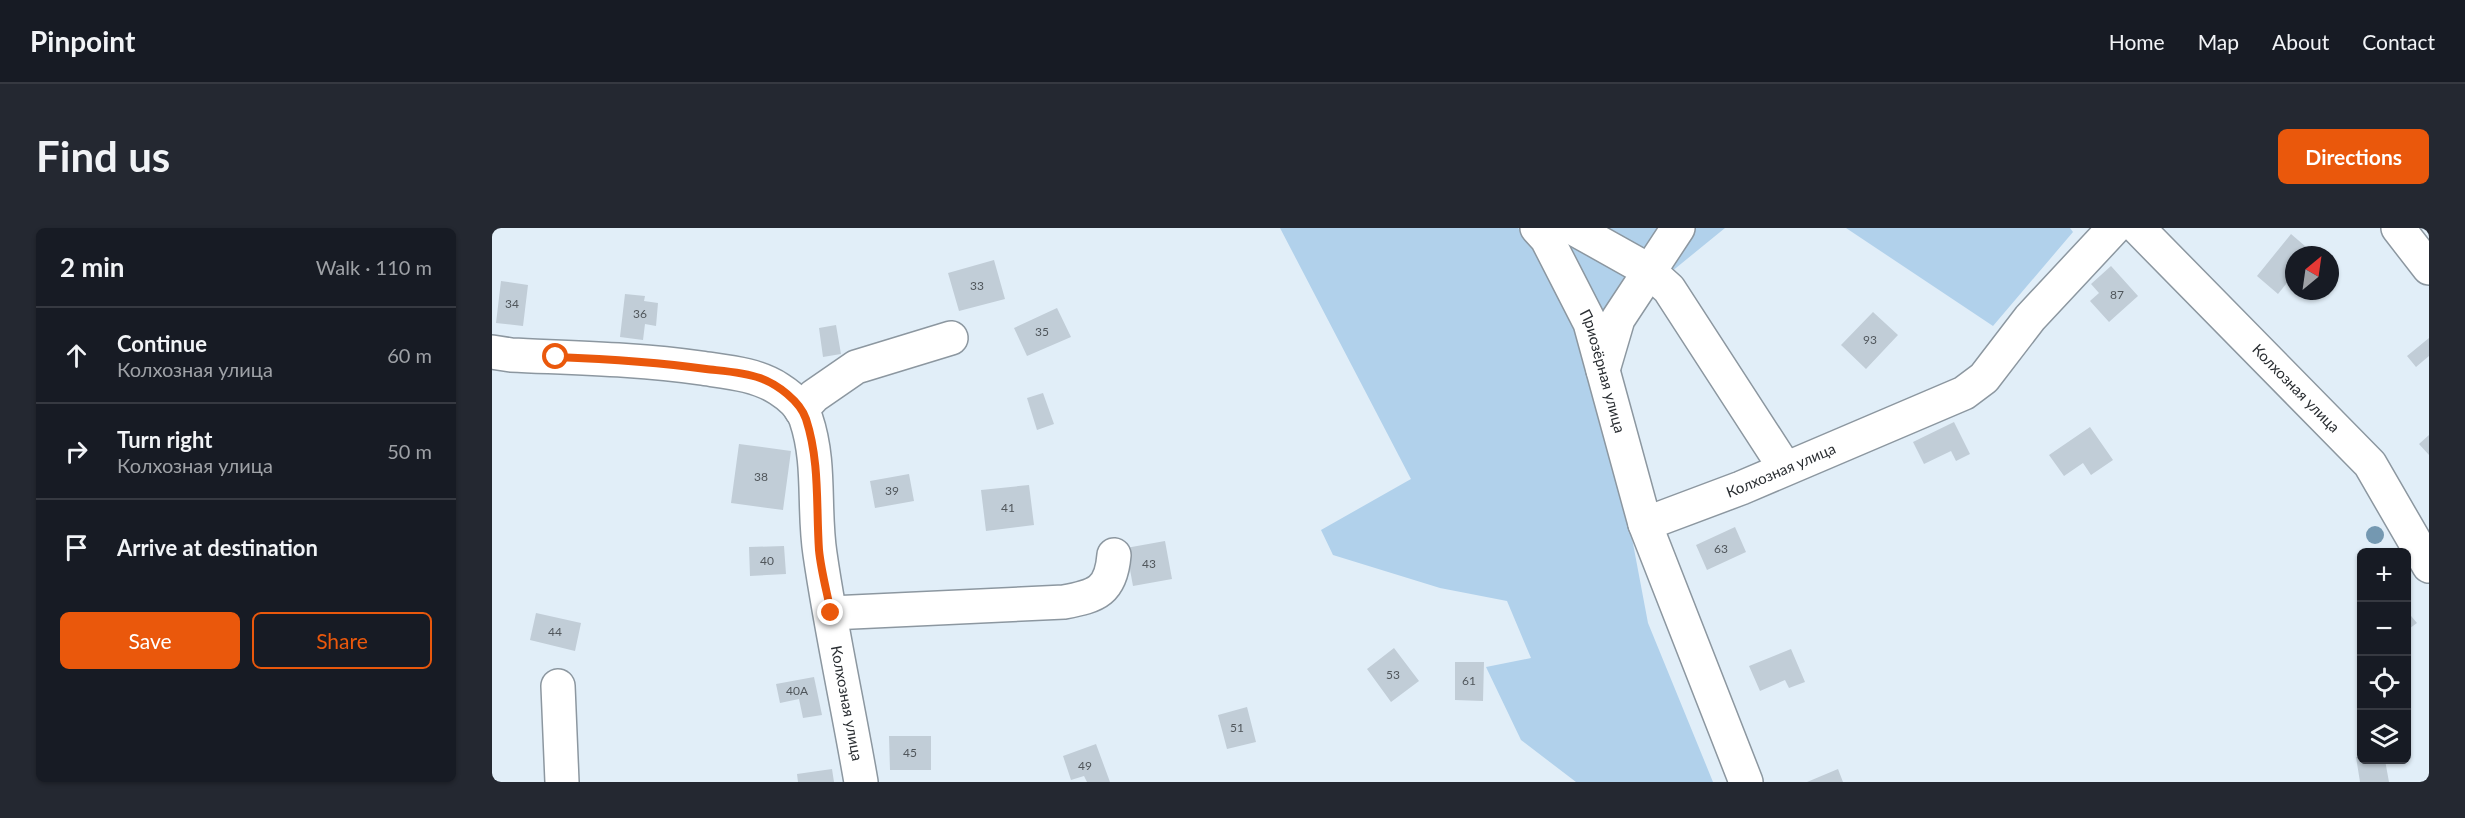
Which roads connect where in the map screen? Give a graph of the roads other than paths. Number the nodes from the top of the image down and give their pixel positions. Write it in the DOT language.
graph roads {
  1 [pos="1537,228"];
  2 [pos="1573,228"];
  3 [pos="1678,228"];
  4 [pos="2114,228"];
  5 [pos="2138,228"];
  6 [pos="2398,228"];
  7 [pos="2429,268"];
  8 [pos="1648,270"];
  9 [pos="951,338"];
  10 [pos="492,352"];
  11 [pos="1603,370"];
  12 [pos="801,410"];
  13 [pos="1785,468"];
  14 [pos="1645,524"];
  15 [pos="1114,555"];
  16 [pos="2429,566"];
  17 [pos="831,613"];
  18 [pos="558,686"];
  19 [pos="562,782"];
  20 [pos="861,782"];
  21 [pos="1746,782"];
  1 -- 11 [label="street, Приозёрная улица"];
  2 -- 8 [label="street"];
  3 -- 8 [label="street"];
  4 -- 13 [label="street, Колхозная улица"];
  5 -- 16 [label="street, Колхозная улица"];
  6 -- 7 [label="street"];
  8 -- 11 [label="street"];
  8 -- 13 [label="street"];
  9 -- 12 [label="street"];
  10 -- 12 [label="street, Колхозная улица"];
  11 -- 14 [label="street, Приозёрная улица"];
  12 -- 17 [label="street, Колхозная улица"];
  13 -- 14 [label="street, Колхозная улица"];
  14 -- 21 [label="street"];
  15 -- 17 [label="street"];
  17 -- 20 [label="street, Колхозная улица"];
  18 -- 19 [label="street"];
}
